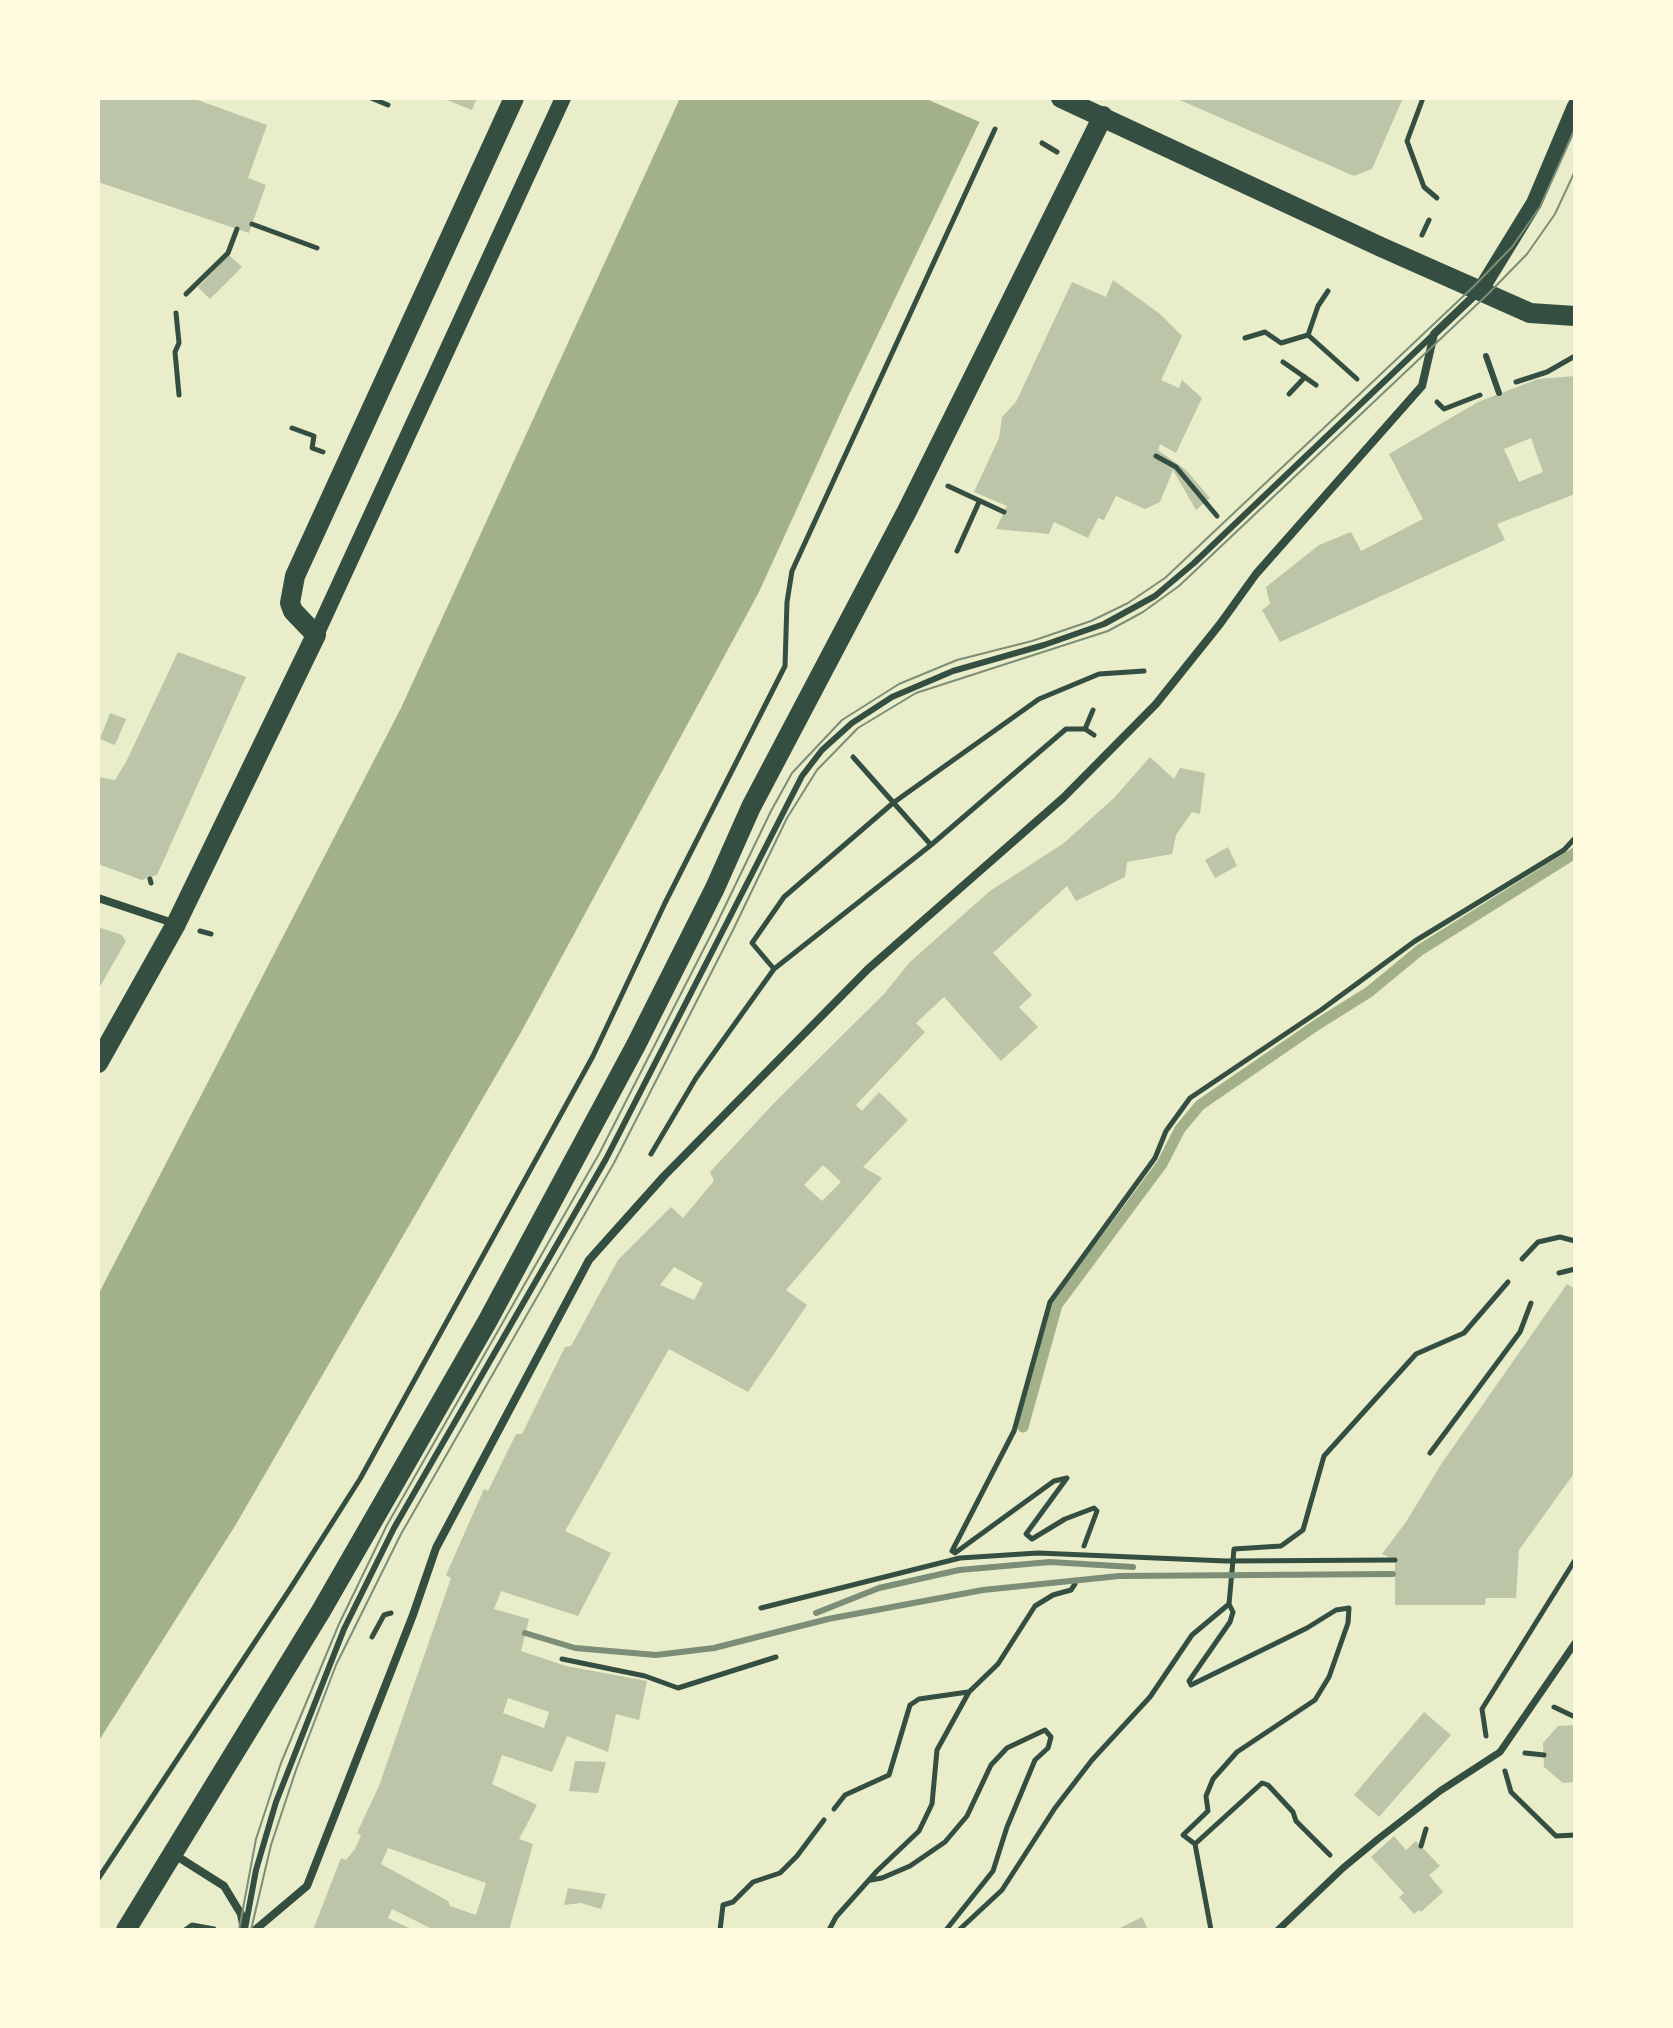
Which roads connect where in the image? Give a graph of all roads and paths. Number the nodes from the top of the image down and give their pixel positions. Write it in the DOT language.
graph roads {
  1 [pos="371,98"];
  2 [pos="514,98"];
  3 [pos="563,98"];
  4 [pos="1061,98"];
  5 [pos="1423,98"];
  6 [pos="388,105"];
  7 [pos="1575,106"];
  8 [pos="1103,116"];
  9 [pos="995,129"];
  10 [pos="1437,198"];
  11 [pos="252,224"];
  12 [pos="237,229"];
  13 [pos="317,248"];
  14 [pos="1328,291"];
  15 [pos="1480,291"];
  16 [pos="186,294"];
  17 [pos="176,313"];
  18 [pos="1575,316"];
  19 [pos="1434,334"];
  20 [pos="1308,335"];
  21 [pos="1245,338"];
  22 [pos="1486,356"];
  23 [pos="1575,356"];
  24 [pos="1283,362"];
  25 [pos="1542,373"];
  26 [pos="1305,377"];
  27 [pos="1359,381"];
  28 [pos="1316,385"];
  29 [pos="1499,393"];
  30 [pos="1289,394"];
  31 [pos="179,395"];
  32 [pos="1431,395"];
  33 [pos="1466,399"];
  34 [pos="292,428"];
  35 [pos="324,453"];
  36 [pos="1156,456"];
  37 [pos="925,475"];
  38 [pos="979,502"];
  39 [pos="1004,512"];
  40 [pos="1218,516"];
  41 [pos="957,551"];
  42 [pos="316,635"];
  43 [pos="1144,671"];
  44 [pos="1093,710"];
  45 [pos="1085,729"];
  46 [pos="1094,735"];
  47 [pos="853,757"];
  48 [pos="893,803"];
  49 [pos="1575,838"];
  50 [pos="931,845"];
  51 [pos="98,898"];
  52 [pos="176,924"];
  53 [pos="774,969"];
  54 [pos="98,1063"];
  55 [pos="651,1155"];
  56 [pos="1575,1241"];
  57 [pos="1522,1259"];
  58 [pos="1575,1269"];
  59 [pos="1559,1273"];
  60 [pos="1508,1282"];
  61 [pos="1531,1303"];
  62 [pos="1430,1453"];
  63 [pos="1084,1546"];
  64 [pos="1281,1546"];
  65 [pos="1281,1560"];
  66 [pos="1395,1560"];
  67 [pos="1575,1560"];
  68 [pos="1075,1584"];
  69 [pos="1229,1604"];
  70 [pos="761,1608"];
  71 [pos="384,1615"];
  72 [pos="372,1637"];
  73 [pos="1575,1643"];
  74 [pos="776,1657"];
  75 [pos="562,1659"];
  76 [pos="969,1692"];
  77 [pos="1500,1752"];
  78 [pos="834,1809"];
  79 [pos="824,1820"];
  80 [pos="1575,1835"];
  81 [pos="1195,1844"];
  82 [pos="174,1854"];
  83 [pos="1343,1868"];
  84 [pos="98,1879"];
  85 [pos="871,1880"];
  86 [pos="214,1929"];
  87 [pos="126,1930"];
  88 [pos="185,1930"];
  89 [pos="245,1930"];
  90 [pos="255,1930"];
  91 [pos="720,1930"];
  92 [pos="829,1930"];
  93 [pos="946,1930"];
  94 [pos="959,1930"];
  95 [pos="1211,1930"];
  96 [pos="1278,1930"];
  1 -- 6 [label="path"];
  2 -- 42 [label="main road"];
  3 -- 42 [label="main road"];
  4 -- 8 [label="main road"];
  5 -- 10 [label="path"];
  7 -- 15 [label="main road"];
  8 -- 15 [label="main road"];
  8 -- 37 [label="main road"];
  9 -- 84 [label="path"];
  11 -- 13 [label="path"];
  12 -- 16 [label="path"];
  14 -- 20 [label="path"];
  15 -- 18 [label="main road"];
  15 -- 19 [label="street"];
  17 -- 31 [label="path"];
  19 -- 89 [label="lane"];
  19 -- 90 [label="street"];
  20 -- 21 [label="path"];
  20 -- 27 [label="path"];
  22 -- 29 [label="lane"];
  23 -- 25 [label="path"];
  24 -- 26 [label="path"];
  26 -- 28 [label="path"];
  26 -- 30 [label="path"];
  32 -- 33 [label="path"];
  34 -- 35 [label="path"];
  36 -- 40 [label="path"];
  37 -- 38 [label="path"];
  37 -- 82 [label="main road"];
  38 -- 39 [label="path"];
  38 -- 41 [label="path"];
  42 -- 52 [label="main road"];
  43 -- 48 [label="path"];
  44 -- 45 [label="path"];
  45 -- 46 [label="path"];
  45 -- 50 [label="path"];
  47 -- 48 [label="path"];
  48 -- 50 [label="path"];
  48 -- 53 [label="path"];
  49 -- 63 [label="path"];
  50 -- 53 [label="path"];
  51 -- 52 [label="street"];
  52 -- 54 [label="main road"];
  53 -- 55 [label="path"];
  56 -- 57 [label="path"];
  58 -- 59 [label="path"];
  60 -- 64 [label="path"];
  61 -- 62 [label="path"];
  64 -- 65 [label="path"];
  64 -- 69 [label="path"];
  65 -- 66 [label="path"];
  65 -- 70 [label="path"];
  67 -- 77 [label="path"];
  68 -- 76 [label="path"];
  69 -- 81 [label="path"];
  69 -- 94 [label="path"];
  71 -- 72 [label="path"];
  73 -- 77 [label="street"];
  74 -- 75 [label="path"];
  76 -- 78 [label="path"];
  76 -- 85 [label="path"];
  77 -- 80 [label="path"];
  77 -- 83 [label="street"];
  79 -- 91 [label="path"];
  81 -- 83 [label="path"];
  81 -- 95 [label="path"];
  82 -- 87 [label="main road"];
  82 -- 89 [label="street"];
  83 -- 96 [label="street"];
  85 -- 92 [label="path"];
  85 -- 93 [label="path"];
  86 -- 88 [label="path"];
}
